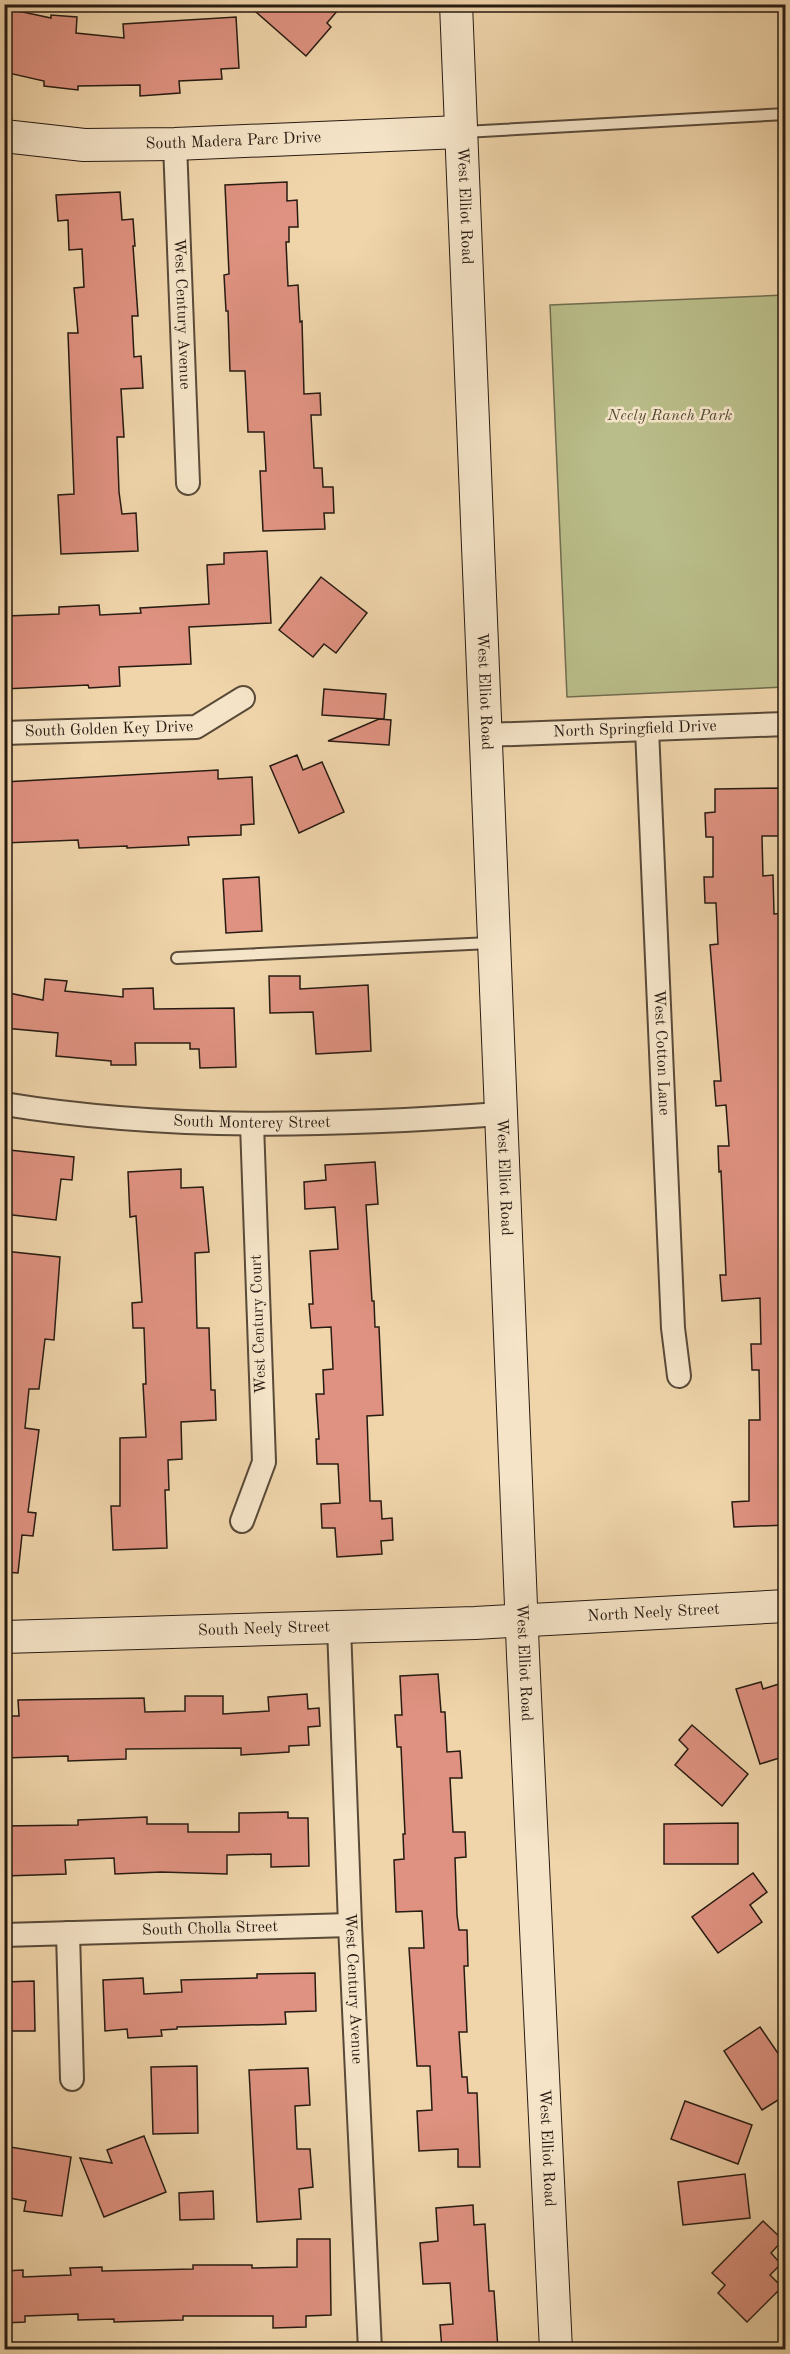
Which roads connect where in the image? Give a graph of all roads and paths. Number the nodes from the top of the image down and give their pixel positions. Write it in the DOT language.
graph roads {
  1 [pos="456,4"];
  2 [pos="786,114"];
  3 [pos="460,132"];
  4 [pos="4,136"];
  5 [pos="175,144"];
  6 [pos="188,483"];
  7 [pos="243,698"];
  8 [pos="786,724"];
  9 [pos="647,729"];
  10 [pos="4,733"];
  11 [pos="485,735"];
  12 [pos="494,943"];
  13 [pos="177,958"];
  14 [pos="4,1104"];
  15 [pos="500,1114"];
  16 [pos="252,1124"];
  17 [pos="679,1376"];
  18 [pos="242,1521"];
  19 [pos="786,1606"];
  20 [pos="521,1620"];
  21 [pos="339,1627"];
  22 [pos="4,1637"];
  23 [pos="350,1925"];
  24 [pos="68,1933"];
  25 [pos="4,1935"];
  26 [pos="72,2079"];
  27 [pos="370,2349"];
  28 [pos="556,2349"];
  1 -- 3 [label="main road, West Elliot Road"];
  2 -- 3 [label="lane"];
  3 -- 5 [label="main road, South Madera Parc Drive"];
  3 -- 11 [label="main road, West Elliot Road"];
  4 -- 5 [label="main road, South Madera Parc Drive"];
  5 -- 6 [label="street, West Century Avenue"];
  7 -- 10 [label="street, South Golden Key Drive"];
  8 -- 9 [label="street, North Springfield Drive"];
  9 -- 11 [label="street, North Springfield Drive"];
  9 -- 17 [label="street, West Cotton Lane"];
  11 -- 12 [label="main road, West Elliot Road"];
  12 -- 13 [label="lane"];
  12 -- 15 [label="main road, West Elliot Road"];
  14 -- 16 [label="street, South Monterey Street"];
  15 -- 16 [label="street, South Monterey Street"];
  15 -- 20 [label="main road, West Elliot Road"];
  16 -- 18 [label="street, West Century Court"];
  19 -- 20 [label="main road, North Neely Street"];
  20 -- 21 [label="main road, South Neely Street"];
  20 -- 28 [label="main road, West Elliot Road"];
  21 -- 22 [label="main road, South Neely Street"];
  21 -- 23 [label="street, West Century Avenue"];
  23 -- 24 [label="street, South Cholla Street"];
  23 -- 27 [label="street, West Century Avenue"];
  24 -- 25 [label="street, South Cholla Street"];
  24 -- 26 [label="street"];
}
